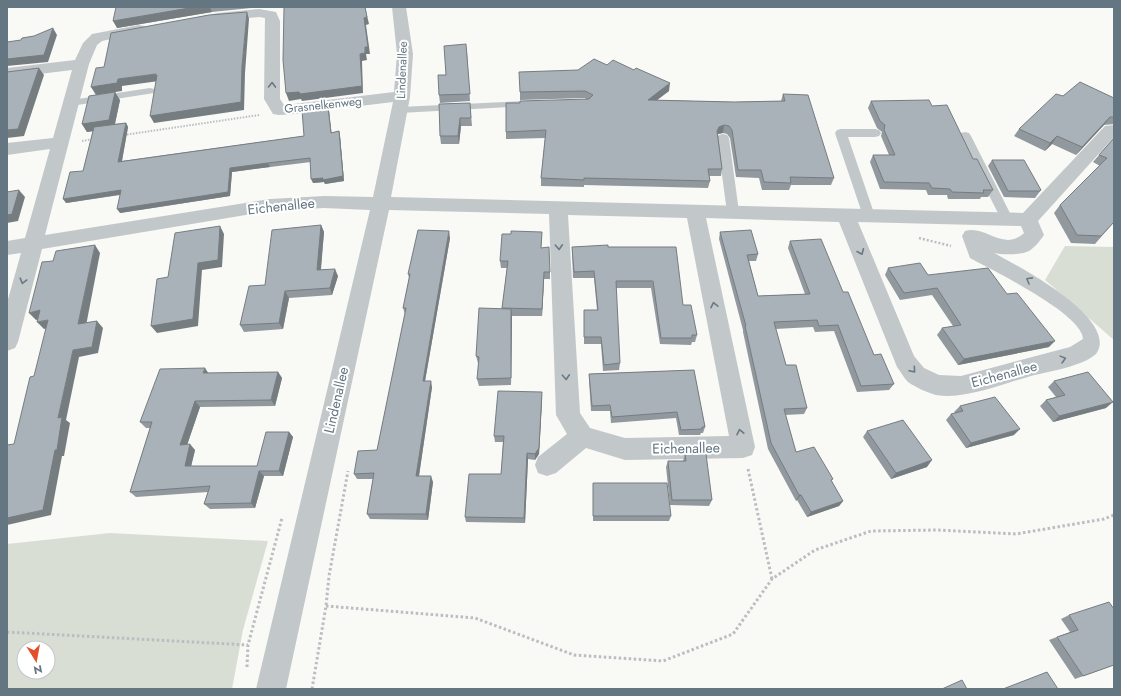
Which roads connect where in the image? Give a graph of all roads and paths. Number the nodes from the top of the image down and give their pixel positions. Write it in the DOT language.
graph roads {
  1 [pos="399,7"];
  2 [pos="211,14"];
  3 [pos="152,27"];
  4 [pos="81,64"];
  5 [pos="7,74"];
  6 [pos="150,91"];
  7 [pos="71,103"];
  8 [pos="538,103"];
  9 [pos="401,104"];
  10 [pos="279,110"];
  11 [pos="1111,130"];
  12 [pos="875,133"];
  13 [pos="122,135"];
  14 [pos="965,136"];
  15 [pos="98,138"];
  16 [pos="723,138"];
  17 [pos="61,142"];
  18 [pos="7,150"];
  19 [pos="380,202"];
  20 [pos="558,208"];
  21 [pos="695,211"];
  22 [pos="733,212"];
  23 [pos="847,216"];
  24 [pos="869,216"];
  25 [pos="939,218"];
  26 [pos="1007,219"];
  27 [pos="1028,220"];
  28 [pos="972,236"];
  29 [pos="33,244"];
  30 [pos="7,248"];
  31 [pos="7,342"];
  32 [pos="582,436"];
  33 [pos="743,447"];
  34 [pos="547,465"];
  35 [pos="1114,515"];
  36 [pos="772,579"];
  37 [pos="326,606"];
  38 [pos="7,632"];
  39 [pos="248,645"];
  40 [pos="271,689"];
  1 -- 9 [label="street, Lindenallee"];
  10 -- 2 [label="street, Grasnelkenweg, one-way"];
  3 -- 4 [label="street"];
  4 -- 5 [label="street"];
  4 -- 7 [label="street"];
  6 -- 7 [label="lane"];
  7 -- 17 [label="street"];
  8 -- 9 [label="lane, Lindenallee"];
  9 -- 10 [label="street, Grasnelkenweg"];
  9 -- 19 [label="street, Lindenallee"];
  10 -- 13 [label="path"];
  11 -- 27 [label="street"];
  12 -- 24 [label="lane"];
  14 -- 26 [label="lane"];
  15 -- 17 [label="path"];
  16 -- 22 [label="lane"];
  17 -- 18 [label="street"];
  17 -- 29 [label="street"];
  19 -- 20 [label="street, Eichenallee"];
  19 -- 29 [label="street, Eichenallee"];
  19 -- 40 [label="street, Lindenallee"];
  20 -- 21 [label="street, Eichenallee"];
  20 -- 32 [label="street, one-way"];
  21 -- 22 [label="street, Eichenallee"];
  33 -- 21 [label="street, one-way"];
  22 -- 23 [label="street, Eichenallee"];
  23 -- 24 [label="street, Eichenallee"];
  23 -- 28 [label="street, Eichenallee, one-way"];
  24 -- 25 [label="street, Eichenallee"];
  25 -- 26 [label="street, Eichenallee"];
  25 -- 28 [label="street, Eichenallee"];
  26 -- 27 [label="street, Eichenallee"];
  27 -- 28 [label="street, Eichenallee"];
  29 -- 30 [label="street, Eichenallee"];
  29 -- 31 [label="street, one-way"];
  32 -- 33 [label="street, Eichenallee"];
  32 -- 34 [label="street"];
  33 -- 36 [label="path"];
  35 -- 36 [label="path"];
  36 -- 37 [label="path"];
  38 -- 39 [label="path"];
}
